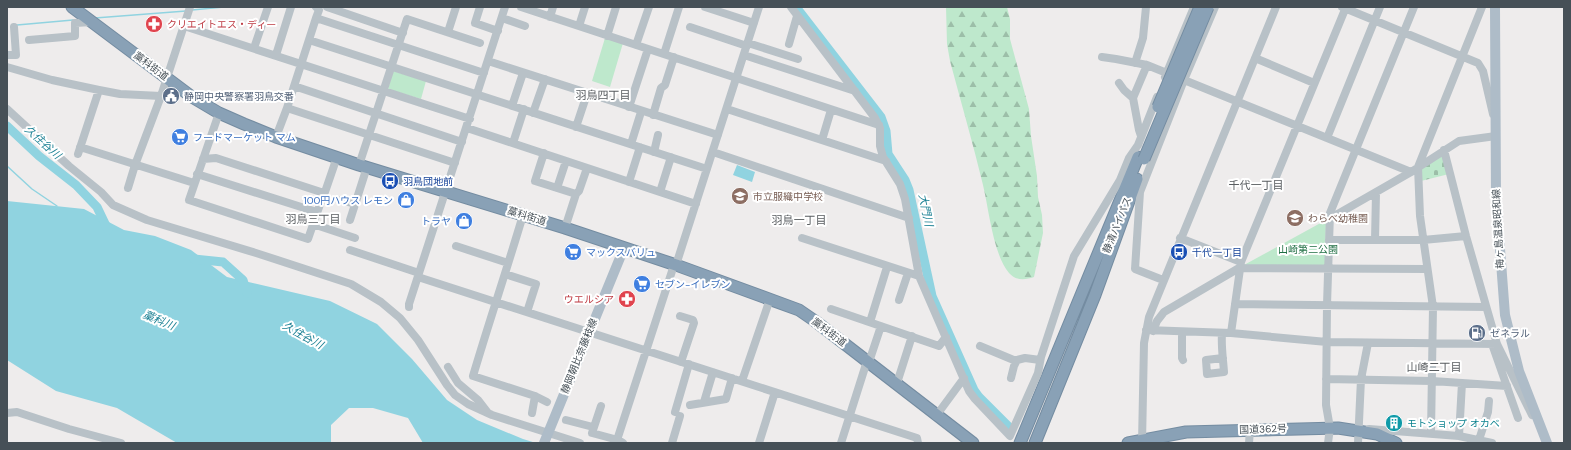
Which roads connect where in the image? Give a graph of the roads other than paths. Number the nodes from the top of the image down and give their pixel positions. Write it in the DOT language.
graph roads {
  1 [pos="72,7"];
  2 [pos="190,7"];
  3 [pos="268,7"];
  4 [pos="291,7"];
  5 [pos="456,7"];
  6 [pos="480,7"];
  7 [pos="505,7"];
  8 [pos="520,7"];
  9 [pos="553,7"];
  10 [pos="585,7"];
  11 [pos="616,7"];
  12 [pos="649,7"];
  13 [pos="679,7"];
  14 [pos="705,7"];
  15 [pos="759,7"];
  16 [pos="791,7"];
  17 [pos="1146,7"];
  18 [pos="1194,7"];
  19 [pos="1200,7"];
  20 [pos="1208,7"];
  21 [pos="1215,7"];
  22 [pos="1276,7"];
  23 [pos="1344,7"];
  24 [pos="1380,7"];
  25 [pos="1414,7"];
  26 [pos="1482,7"];
  27 [pos="1495,7"];
  28 [pos="320,10"];
  29 [pos="798,16"];
  30 [pos="550,17"];
  31 [pos="502,18"];
  32 [pos="1374,20"];
  33 [pos="92,22"];
  34 [pos="754,23"];
  35 [pos="184,26"];
  36 [pos="525,26"];
  37 [pos="579,26"];
  38 [pos="14,27"];
  39 [pos="690,27"];
  40 [pos="498,31"];
  41 [pos="448,32"];
  42 [pos="1404,32"];
  43 [pos="403,33"];
  44 [pos="607,36"];
  45 [pos="29,40"];
  46 [pos="309,40"];
  47 [pos="480,43"];
  48 [pos="747,44"];
  49 [pos="789,44"];
  50 [pos="398,45"];
  51 [pos="636,45"];
  52 [pos="254,48"];
  53 [pos="648,49"];
  54 [pos="664,54"];
  55 [pos="7,55"];
  56 [pos="276,55"];
  57 [pos="744,55"];
  58 [pos="1463,56"];
  59 [pos="674,57"];
  60 [pos="1102,57"];
  61 [pos="1255,58"];
  62 [pos="798,59"];
  63 [pos="488,61"];
  64 [pos="1135,62"];
  65 [pos="302,63"];
  66 [pos="1148,65"];
  67 [pos="390,67"];
  68 [pos="7,68"];
  69 [pos="484,73"];
  70 [pos="523,73"];
  71 [pos="1166,73"];
  72 [pos="166,77"];
  73 [pos="736,78"];
  74 [pos="545,79"];
  75 [pos="1184,80"];
  76 [pos="1119,82"];
  77 [pos="1314,83"];
  78 [pos="294,86"];
  79 [pos="99,90"];
  80 [pos="383,91"];
  81 [pos="856,91"];
  82 [pos="477,94"];
  83 [pos="587,94"];
  84 [pos="161,96"];
  85 [pos="1133,98"];
  86 [pos="1237,102"];
  87 [pos="512,106"];
  88 [pos="287,108"];
  89 [pos="629,108"];
  90 [pos="7,109"];
  91 [pos="524,109"];
  92 [pos="727,109"];
  93 [pos="831,110"];
  94 [pos="641,112"];
  95 [pos="219,113"];
  96 [pos="376,113"];
  97 [pos="534,113"];
  98 [pos="653,115"];
  99 [pos="470,119"];
  100 [pos="1496,124"];
  101 [pos="879,125"];
  102 [pos="1297,126"];
  103 [pos="576,127"];
  104 [pos="467,128"];
  105 [pos="369,135"];
  106 [pos="658,135"];
  107 [pos="718,135"];
  108 [pos="1141,136"];
  109 [pos="1496,136"];
  110 [pos="276,137"];
  111 [pos="1327,138"];
  112 [pos="822,140"];
  113 [pos="462,142"];
  114 [pos="513,143"];
  115 [pos="631,144"];
  116 [pos="640,147"];
  117 [pos="1356,150"];
  118 [pos="1444,150"];
  119 [pos="654,152"];
  120 [pos="713,152"];
  121 [pos="544,153"];
  122 [pos="337,157"];
  123 [pos="671,157"];
  124 [pos="1141,158"];
  125 [pos="203,159"];
  126 [pos="566,160"];
  127 [pos="886,161"];
  128 [pos="455,163"];
  129 [pos="135,165"];
  130 [pos="363,166"];
  131 [pos="587,168"];
  132 [pos="708,169"];
  133 [pos="1414,169"];
  134 [pos="197,174"];
  135 [pos="629,182"];
  136 [pos="194,183"];
  137 [pos="1126,186"];
  138 [pos="128,188"];
  139 [pos="557,188"];
  140 [pos="446,191"];
  141 [pos="660,192"];
  142 [pos="324,193"];
  143 [pos="1376,193"];
  144 [pos="576,194"];
  145 [pos="341,200"];
  146 [pos="355,204"];
  147 [pos="696,204"];
  148 [pos="317,212"];
  149 [pos="523,215"];
  150 [pos="909,218"];
  151 [pos="1329,219"];
  152 [pos="350,220"];
  153 [pos="313,224"];
  154 [pos="565,228"];
  155 [pos="1466,236"];
  156 [pos="355,238"];
  157 [pos="802,238"];
  158 [pos="1180,238"];
  159 [pos="1329,240"];
  160 [pos="1375,240"];
  161 [pos="1423,240"];
  162 [pos="456,246"];
  163 [pos="624,248"];
  164 [pos="350,250"];
  165 [pos="508,263"];
  166 [pos="675,265"];
  167 [pos="1240,265"];
  168 [pos="887,267"];
  169 [pos="1328,269"];
  170 [pos="1427,269"];
  171 [pos="908,273"];
  172 [pos="505,274"];
  173 [pos="419,275"];
  174 [pos="919,276"];
  175 [pos="1163,280"];
  176 [pos="770,299"];
  177 [pos="899,300"];
  178 [pos="495,301"];
  179 [pos="1235,304"];
  180 [pos="1327,305"];
  181 [pos="1433,306"];
  182 [pos="409,307"];
  183 [pos="1486,307"];
  184 [pos="831,310"];
  185 [pos="527,312"];
  186 [pos="680,316"];
  187 [pos="870,322"];
  188 [pos="881,326"];
  189 [pos="1149,330"];
  190 [pos="588,332"];
  191 [pos="1182,332"];
  192 [pos="1222,333"];
  193 [pos="1231,333"];
  194 [pos="912,336"];
  195 [pos="946,337"];
  196 [pos="1327,342"];
  197 [pos="1368,342"];
  198 [pos="1433,344"];
  199 [pos="1494,344"];
  200 [pos="980,346"];
  201 [pos="646,350"];
  202 [pos="1222,358"];
  203 [pos="1040,360"];
  204 [pos="1183,360"];
  205 [pos="868,361"];
  206 [pos="1016,361"];
  207 [pos="685,363"];
  208 [pos="448,367"];
  209 [pos="713,372"];
  210 [pos="732,378"];
  211 [pos="964,378"];
  212 [pos="1011,378"];
  213 [pos="1326,379"];
  214 [pos="1361,379"];
  215 [pos="742,381"];
  216 [pos="1432,381"];
  217 [pos="897,383"];
  218 [pos="1462,383"];
  219 [pos="1507,386"];
  220 [pos="775,392"];
  221 [pos="535,396"];
  222 [pos="1041,400"];
  223 [pos="1489,400"];
  224 [pos="547,402"];
  225 [pos="704,402"];
  226 [pos="690,405"];
  227 [pos="601,406"];
  228 [pos="7,413"];
  229 [pos="488,413"];
  230 [pos="532,413"];
  231 [pos="936,416"];
  232 [pos="851,417"];
  233 [pos="1518,418"];
  234 [pos="566,420"];
  235 [pos="593,428"];
  236 [pos="1330,428"];
  237 [pos="1541,428"];
  238 [pos="1250,430"];
  239 [pos="1358,430"];
  240 [pos="1431,433"];
  241 [pos="546,437"];
  242 [pos="1456,438"];
  243 [pos="1012,439"];
  244 [pos="1147,441"];
  245 [pos="1479,441"];
  246 [pos="620,442"];
  247 [pos="121,443"];
  248 [pos="580,443"];
  249 [pos="672,443"];
  250 [pos="759,443"];
  251 [pos="842,443"];
  252 [pos="918,443"];
  253 [pos="973,443"];
  254 [pos="1020,443"];
  255 [pos="1028,443"];
  256 [pos="1035,443"];
  257 [pos="1128,443"];
  258 [pos="1249,443"];
  259 [pos="1328,443"];
  260 [pos="1358,443"];
  261 [pos="1396,443"];
  262 [pos="1492,443"];
  263 [pos="1547,443"];
  1 -- 33 [label="highway, 藁科街道"];
  2 -- 35 [label="street"];
  3 -- 52 [label="street"];
  4 -- 56 [label="street"];
  5 -- 41 [label="street"];
  6 -- 40 [label="street"];
  7 -- 31 [label="street"];
  8 -- 30 [label="street"];
  9 -- 30 [label="street"];
  10 -- 37 [label="street"];
  11 -- 44 [label="street"];
  12 -- 51 [label="street"];
  13 -- 54 [label="street"];
  14 -- 34 [label="street"];
  15 -- 34 [label="street"];
  16 -- 29 [label="street"];
  17 -- 64 [label="street"];
  18 -- 71 [label="street"];
  19 -- 124 [label="highway, 静清バイパス, bridge"];
  20 -- 124 [label="highway, 静清バイパス, bridge"];
  21 -- 75 [label="street"];
  22 -- 61 [label="street"];
  23 -- 32 [label="street"];
  23 -- 77 [label="street"];
  24 -- 32 [label="street"];
  25 -- 42 [label="street"];
  26 -- 58 [label="street"];
  27 -- 100 [label="main road, 梅ヶ島温泉昭和線"];
  28 -- 43 [label="street"];
  28 -- 46 [label="street"];
  28 -- 50 [label="street"];
  29 -- 49 [label="street"];
  29 -- 81 [label="street"];
  30 -- 37 [label="street"];
  31 -- 36 [label="street"];
  31 -- 40 [label="street"];
  32 -- 42 [label="street"];
  32 -- 111 [label="street"];
  33 -- 45 [label="street"];
  33 -- 72 [label="highway, 藁科街道"];
  34 -- 48 [label="street"];
  35 -- 52 [label="street"];
  35 -- 72 [label="street"];
  37 -- 44 [label="street"];
  38 -- 55 [label="street"];
  39 -- 48 [label="street"];
  40 -- 63 [label="street"];
  41 -- 43 [label="street"];
  41 -- 47 [label="street"];
  42 -- 58 [label="street"];
  42 -- 117 [label="street"];
  43 -- 50 [label="street"];
  44 -- 51 [label="street"];
  46 -- 65 [label="street"];
  46 -- 67 [label="street"];
  48 -- 57 [label="street"];
  48 -- 62 [label="street"];
  50 -- 67 [label="street"];
  50 -- 69 [label="street"];
  51 -- 53 [label="street"];
  52 -- 56 [label="street"];
  53 -- 54 [label="street"];
  53 -- 89 [label="street"];
  54 -- 59 [label="street"];
  56 -- 65 [label="street"];
  57 -- 73 [label="street"];
  57 -- 81 [label="street"];
  58 -- 100 [label="street"];
  58 -- 133 [label="street"];
  59 -- 73 [label="street"];
  59 -- 98 [label="street"];
  60 -- 64 [label="street"];
  61 -- 77 [label="street"];
  61 -- 86 [label="street"];
  63 -- 69 [label="street"];
  63 -- 70 [label="street"];
  64 -- 66 [label="street"];
  65 -- 78 [label="street"];
  65 -- 80 [label="street"];
  66 -- 71 [label="street"];
  66 -- 85 [label="street"];
  67 -- 80 [label="street"];
  67 -- 82 [label="street"];
  68 -- 79 [label="street"];
  69 -- 82 [label="street"];
  70 -- 74 [label="street"];
  70 -- 87 [label="street"];
  71 -- 75 [label="street"];
  71 -- 108 [label="street"];
  72 -- 84 [label="street"];
  72 -- 95 [label="highway, 藁科街道"];
  73 -- 92 [label="street"];
  73 -- 93 [label="street"];
  74 -- 83 [label="street"];
  74 -- 97 [label="street"];
  75 -- 86 [label="street"];
  75 -- 175 [label="street"];
  76 -- 85 [label="street"];
  77 -- 102 [label="street"];
  78 -- 88 [label="street"];
  78 -- 96 [label="street"];
  79 -- 84 [label="street"];
  79 -- 129 [label="street"];
  80 -- 96 [label="street"];
  80 -- 99 [label="street"];
  81 -- 101 [label="street"];
  82 -- 87 [label="street"];
  82 -- 99 [label="street"];
  83 -- 89 [label="street"];
  83 -- 103 [label="street"];
  84 -- 129 [label="street"];
  85 -- 108 [label="street"];
  86 -- 102 [label="street"];
  86 -- 158 [label="street"];
  87 -- 91 [label="street"];
  88 -- 105 [label="street"];
  88 -- 110 [label="street"];
  89 -- 94 [label="street"];
  90 -- 229 [label="street"];
  91 -- 97 [label="street"];
  91 -- 114 [label="street"];
  92 -- 107 [label="street"];
  92 -- 112 [label="street"];
  93 -- 101 [label="street"];
  93 -- 112 [label="street"];
  94 -- 98 [label="street"];
  94 -- 115 [label="street"];
  95 -- 110 [label="highway, 藁科街道"];
  95 -- 125 [label="street"];
  96 -- 105 [label="street"];
  96 -- 113 [label="street"];
  97 -- 103 [label="street"];
  98 -- 107 [label="street"];
  99 -- 104 [label="street"];
  100 -- 109 [label="main road, 梅ヶ島温泉昭和線"];
  101 -- 127 [label="street"];
  102 -- 111 [label="street"];
  102 -- 167 [label="street"];
  103 -- 115 [label="street"];
  104 -- 113 [label="street"];
  104 -- 114 [label="street"];
  105 -- 128 [label="street"];
  105 -- 130 [label="street"];
  106 -- 119 [label="street"];
  107 -- 120 [label="street"];
  108 -- 203 [label="street"];
  109 -- 118 [label="street"];
  109 -- 237 [label="main road, 梅ヶ島温泉昭和線"];
  110 -- 122 [label="highway, 藁科街道"];
  111 -- 117 [label="street"];
  112 -- 127 [label="street"];
  113 -- 128 [label="street"];
  114 -- 121 [label="street"];
  115 -- 116 [label="street"];
  116 -- 119 [label="street"];
  116 -- 135 [label="street"];
  117 -- 133 [label="street"];
  117 -- 151 [label="street"];
  118 -- 133 [label="street"];
  118 -- 155 [label="street"];
  119 -- 123 [label="street"];
  120 -- 132 [label="street"];
  120 -- 150 [label="street"];
  121 -- 126 [label="street"];
  121 -- 139 [label="street"];
  122 -- 130 [label="highway, 藁科街道"];
  122 -- 142 [label="street"];
  123 -- 132 [label="street"];
  123 -- 141 [label="street"];
  124 -- 137 [label="highway, 静清バイパス"];
  124 -- 222 [label="highway, 静清バイパス"];
  124 -- 256 [label="highway"];
  125 -- 134 [label="street"];
  125 -- 142 [label="street"];
  126 -- 131 [label="street"];
  126 -- 139 [label="street"];
  127 -- 150 [label="street"];
  128 -- 140 [label="street"];
  129 -- 136 [label="street"];
  129 -- 138 [label="street"];
  130 -- 140 [label="highway, 藁科街道"];
  130 -- 146 [label="street"];
  131 -- 135 [label="street"];
  131 -- 144 [label="street"];
  132 -- 147 [label="street"];
  133 -- 143 [label="street"];
  133 -- 161 [label="street"];
  134 -- 136 [label="street"];
  134 -- 148 [label="street"];
  135 -- 141 [label="street"];
  136 -- 153 [label="street"];
  137 -- 222 [label="highway, 静清バイパス"];
  137 -- 243 [label="highway"];
  139 -- 144 [label="street"];
  140 -- 149 [label="highway, 藁科街道"];
  140 -- 173 [label="street"];
  141 -- 147 [label="street"];
  142 -- 148 [label="street"];
  143 -- 151 [label="street"];
  143 -- 160 [label="street"];
  144 -- 154 [label="street"];
  145 -- 146 [label="street"];
  146 -- 152 [label="street"];
  147 -- 166 [label="street"];
  148 -- 153 [label="street"];
  149 -- 154 [label="highway, 藁科街道"];
  149 -- 165 [label="street"];
  150 -- 174 [label="street"];
  151 -- 159 [label="street"];
  153 -- 156 [label="street"];
  154 -- 163 [label="highway, 藁科街道"];
  155 -- 161 [label="street"];
  155 -- 183 [label="street"];
  157 -- 168 [label="street"];
  158 -- 167 [label="street"];
  158 -- 175 [label="street"];
  159 -- 160 [label="street"];
  159 -- 169 [label="street"];
  160 -- 161 [label="street"];
  161 -- 170 [label="street"];
  162 -- 165 [label="street"];
  163 -- 166 [label="highway, 藁科街道"];
  163 -- 190 [label="main road, 静岡朝比奈藤枝線"];
  164 -- 173 [label="street"];
  165 -- 172 [label="street"];
  166 -- 176 [label="highway, 藁科街道"];
  166 -- 201 [label="street"];
  167 -- 169 [label="street"];
  167 -- 179 [label="street"];
  167 -- 189 [label="street"];
  168 -- 171 [label="street"];
  168 -- 187 [label="street"];
  169 -- 170 [label="street"];
  169 -- 180 [label="street"];
  170 -- 181 [label="street"];
  171 -- 174 [label="street"];
  171 -- 177 [label="street"];
  172 -- 178 [label="street"];
  172 -- 185 [label="street"];
  173 -- 178 [label="street"];
  173 -- 182 [label="street"];
  174 -- 195 [label="street"];
  175 -- 189 [label="street"];
  176 -- 205 [label="highway, 藁科街道"];
  176 -- 215 [label="street"];
  178 -- 185 [label="street"];
  178 -- 221 [label="street"];
  179 -- 180 [label="street"];
  179 -- 193 [label="street"];
  180 -- 181 [label="street"];
  180 -- 196 [label="street"];
  181 -- 183 [label="street"];
  181 -- 198 [label="street"];
  183 -- 199 [label="street"];
  184 -- 187 [label="street"];
  185 -- 190 [label="street"];
  186 -- 207 [label="street"];
  187 -- 188 [label="street"];
  188 -- 194 [label="street"];
  188 -- 205 [label="street"];
  189 -- 191 [label="street"];
  189 -- 244 [label="street"];
  190 -- 201 [label="street"];
  190 -- 241 [label="main road, 静岡朝比奈藤枝線"];
  191 -- 192 [label="street"];
  191 -- 204 [label="street"];
  192 -- 193 [label="street"];
  192 -- 202 [label="street"];
  193 -- 196 [label="street"];
  194 -- 195 [label="street"];
  194 -- 217 [label="street"];
  195 -- 211 [label="street"];
  196 -- 197 [label="street"];
  196 -- 213 [label="street"];
  197 -- 198 [label="street"];
  197 -- 214 [label="street"];
  198 -- 199 [label="street"];
  198 -- 216 [label="street"];
  199 -- 219 [label="street"];
  199 -- 237 [label="street"];
  200 -- 206 [label="street"];
  201 -- 207 [label="street"];
  201 -- 246 [label="street"];
  203 -- 206 [label="street"];
  203 -- 243 [label="street"];
  205 -- 217 [label="highway, 藁科街道"];
  205 -- 232 [label="street"];
  206 -- 212 [label="street"];
  207 -- 209 [label="street"];
  207 -- 249 [label="street"];
  208 -- 229 [label="street"];
  209 -- 210 [label="street"];
  209 -- 225 [label="street"];
  210 -- 215 [label="street"];
  210 -- 225 [label="street"];
  211 -- 231 [label="street"];
  211 -- 243 [label="street"];
  213 -- 214 [label="street"];
  213 -- 236 [label="street"];
  214 -- 216 [label="street"];
  214 -- 239 [label="street"];
  215 -- 220 [label="street"];
  216 -- 218 [label="street"];
  216 -- 240 [label="street"];
  217 -- 231 [label="highway, 藁科街道"];
  218 -- 219 [label="street"];
  218 -- 242 [label="street"];
  219 -- 233 [label="street"];
  220 -- 232 [label="street"];
  220 -- 250 [label="street"];
  221 -- 224 [label="street"];
  221 -- 230 [label="street"];
  222 -- 254 [label="highway, 静清バイパス"];
  222 -- 255 [label="highway, 静清バイパス"];
  223 -- 245 [label="street"];
  225 -- 226 [label="street"];
  227 -- 235 [label="street"];
  228 -- 247 [label="street"];
  229 -- 241 [label="street"];
  231 -- 253 [label="highway, 藁科街道"];
  232 -- 251 [label="street"];
  232 -- 252 [label="street"];
  234 -- 235 [label="street"];
  235 -- 246 [label="street"];
  236 -- 238 [label="highway, 国道362号"];
  236 -- 239 [label="highway, 国道362号"];
  236 -- 259 [label="street"];
  237 -- 263 [label="main road, 梅ヶ島温泉昭和線"];
  238 -- 244 [label="highway, 国道362号"];
  238 -- 258 [label="street"];
  239 -- 240 [label="street"];
  239 -- 260 [label="street"];
  239 -- 261 [label="highway, 国道362号"];
  240 -- 242 [label="street"];
  241 -- 248 [label="street"];
  242 -- 245 [label="street"];
  244 -- 257 [label="highway, 国道362号"];
  245 -- 262 [label="street"];
}
